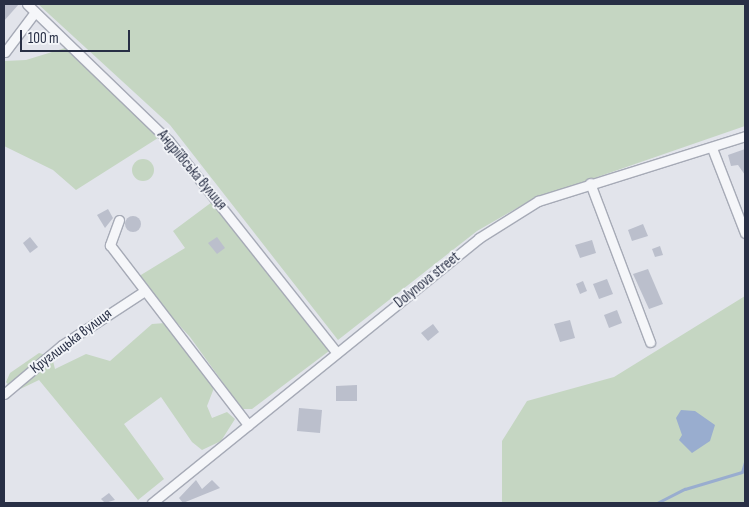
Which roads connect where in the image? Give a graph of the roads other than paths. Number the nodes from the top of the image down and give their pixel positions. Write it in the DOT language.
graph roads {
  1 [pos="27,4"];
  2 [pos="35,12"];
  3 [pos="5,52"];
  4 [pos="745,136"];
  5 [pos="712,148"];
  6 [pos="590,183"];
  7 [pos="119,220"];
  8 [pos="745,233"];
  9 [pos="143,292"];
  10 [pos="650,342"];
  11 [pos="337,353"];
  12 [pos="4,394"];
  13 [pos="248,425"];
  14 [pos="152,503"];
  1 -- 2 [label="street, Андріївська вулиця"];
  2 -- 3 [label="street"];
  2 -- 11 [label="street, Андріївська вулиця"];
  4 -- 5 [label="street, Dolynova street"];
  5 -- 6 [label="street, Dolynova street"];
  5 -- 8 [label="street"];
  6 -- 10 [label="street"];
  6 -- 11 [label="street, Dolynova street"];
  7 -- 9 [label="street"];
  9 -- 12 [label="street, Круглицька вулиця"];
  9 -- 13 [label="street"];
  11 -- 13 [label="street, Dolynova street"];
  13 -- 14 [label="street, Dolynova street"];
}
